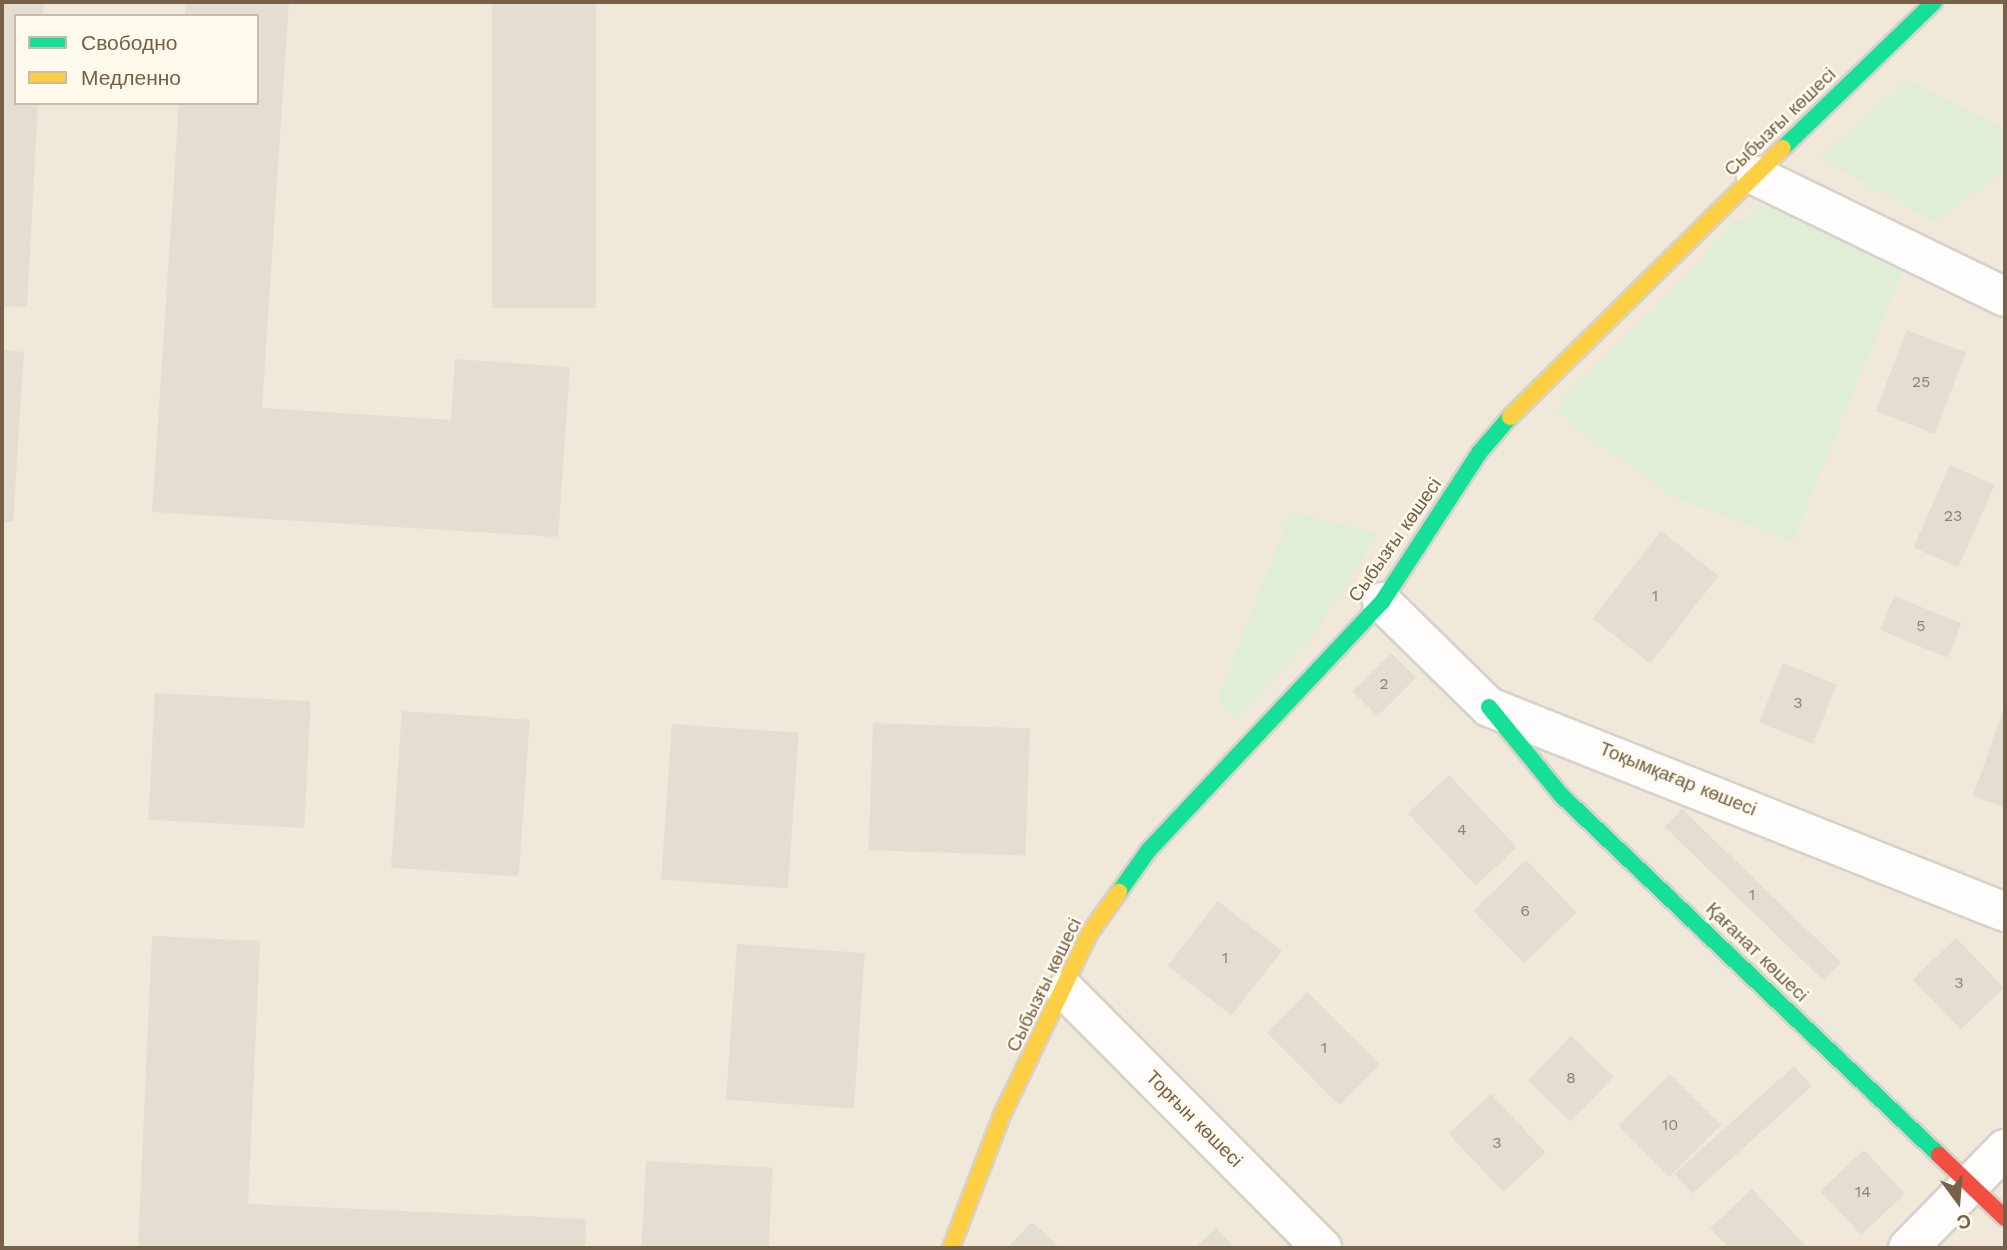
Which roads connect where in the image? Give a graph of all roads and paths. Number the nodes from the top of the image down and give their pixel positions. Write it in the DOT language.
graph roads {
  1 [pos="1934,2"];
  2 [pos="1756,176"];
  3 [pos="2005,298"];
  4 [pos="1382,602"];
  5 [pos="1489,707"];
  6 [pos="2005,912"];
  7 [pos="1066,990"];
  8 [pos="2005,1149"];
  9 [pos="1972,1185"];
  10 [pos="2005,1218"];
  11 [pos="951,1248"];
  12 [pos="1322,1248"];
  13 [pos="1908,1248"];
  1 -- 2 [label="street, Сыбызғы көшесі"];
  2 -- 3 [label="street"];
  2 -- 4 [label="street, Сыбызғы көшесі"];
  4 -- 5 [label="street, Тоқымқағар көшесі"];
  4 -- 7 [label="street, Сыбызғы көшесі"];
  5 -- 6 [label="street, Тоқымқағар көшесі"];
  5 -- 9 [label="street, Қағанат көшесі"];
  7 -- 11 [label="street, Сыбызғы көшесі"];
  7 -- 12 [label="street, Торғын көшесі"];
  8 -- 9 [label="street"];
  9 -- 10 [label="street, Қағанат көшесі"];
  9 -- 13 [label="street"];
}
